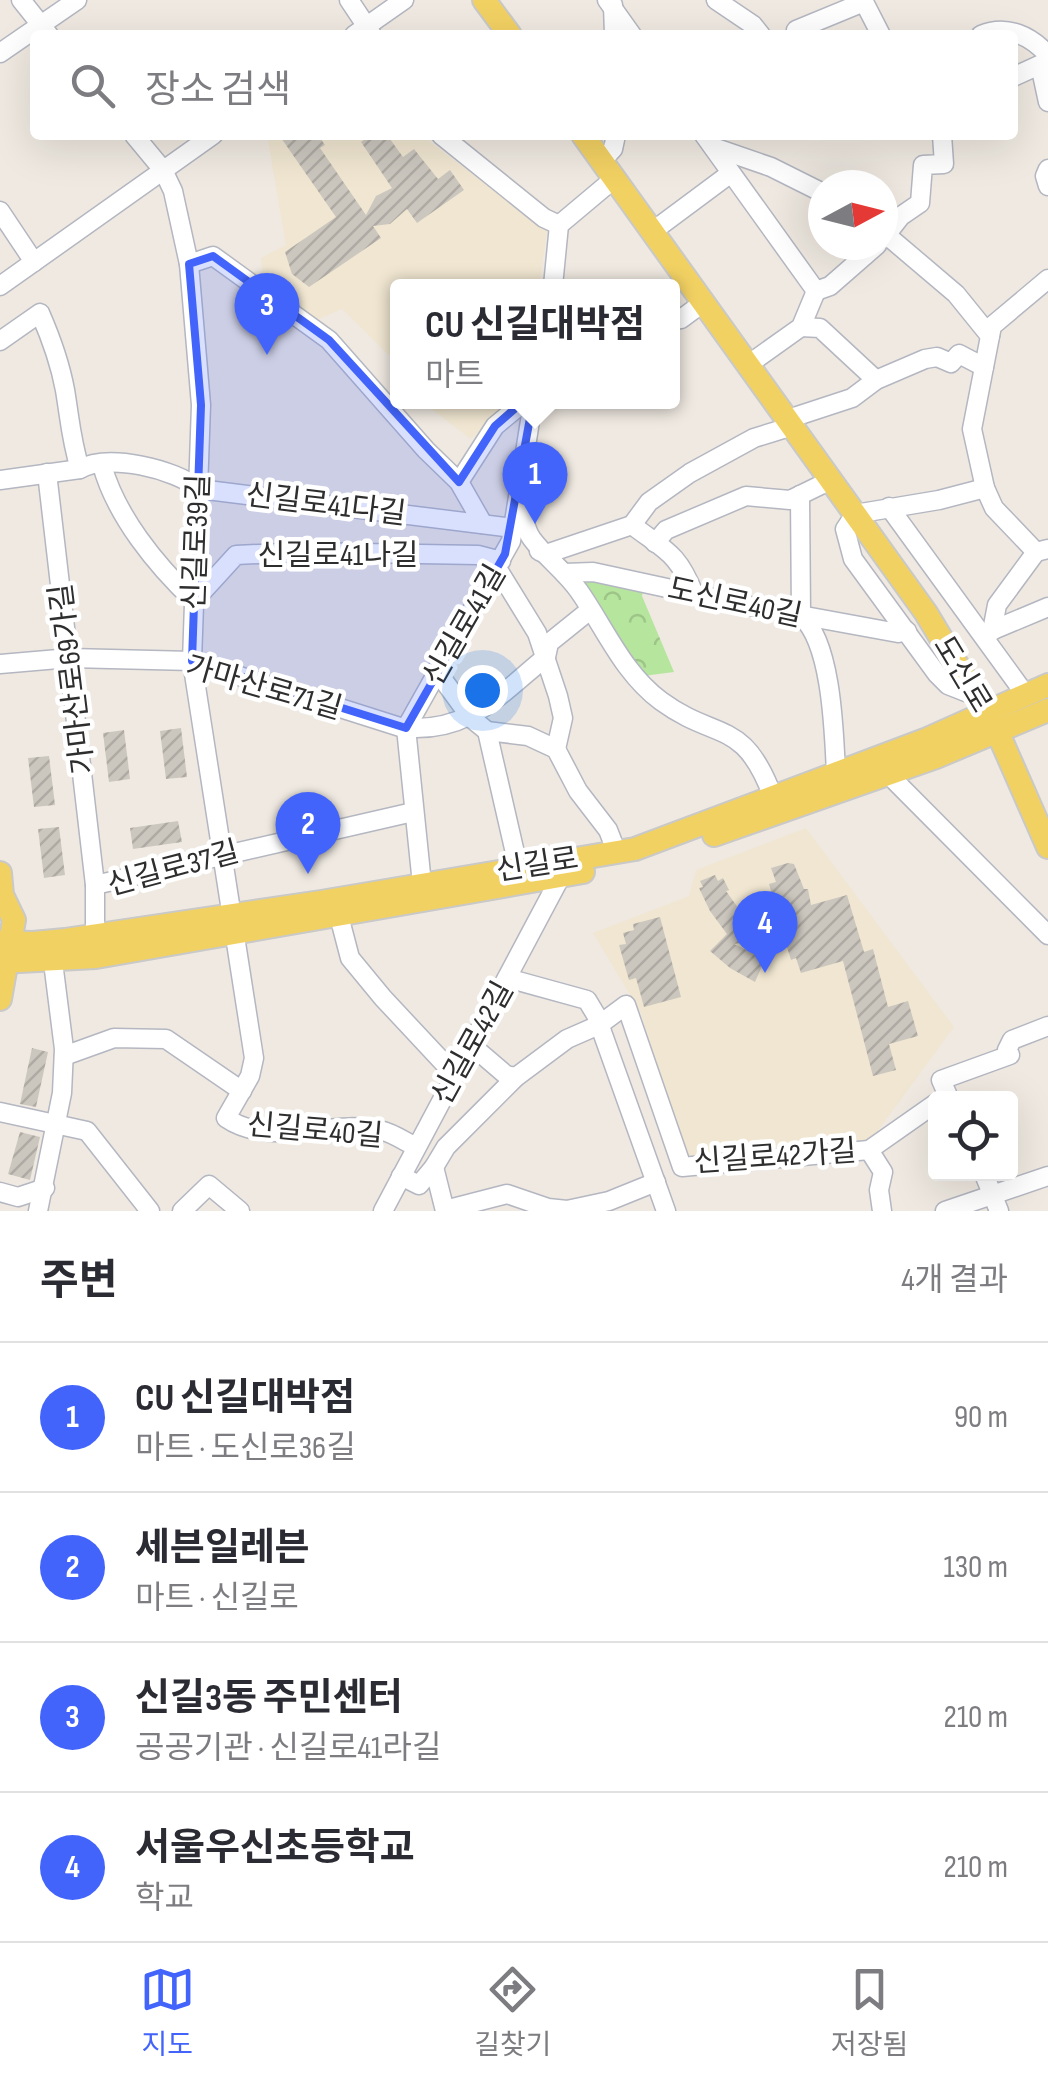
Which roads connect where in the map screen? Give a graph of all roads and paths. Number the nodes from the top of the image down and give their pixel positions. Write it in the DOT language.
graph roads {
  1 [pos="21,0"];
  2 [pos="77,0"];
  3 [pos="349,0"];
  4 [pos="404,0"];
  5 [pos="484,0"];
  6 [pos="716,0"];
  7 [pos="863,1"];
  8 [pos="611,3"];
  9 [pos="45,30"];
  10 [pos="364,30"];
  11 [pos="367,30"];
  12 [pos="506,30"];
  13 [pos="614,30"];
  14 [pos="629,30"];
  15 [pos="758,30"];
  16 [pos="796,30"];
  17 [pos="878,30"];
  18 [pos="1018,35"];
  19 [pos="30,38"];
  20 [pos="0,53"];
  21 [pos="1046,60"];
  22 [pos="1018,74"];
  23 [pos="1048,102"];
  24 [pos="138,140"];
  25 [pos="206,140"];
  26 [pos="448,140"];
  27 [pos="587,140"];
  28 [pos="615,140"];
  29 [pos="942,140"];
  30 [pos="708,141"];
  31 [pos="1048,169"];
  32 [pos="163,170"];
  33 [pos="609,170"];
  34 [pos="731,173"];
  35 [pos="808,186"];
  36 [pos="1048,186"];
  37 [pos="0,212"];
  38 [pos="898,219"];
  39 [pos="559,225"];
  40 [pos="653,231"];
  41 [pos="898,250"];
  42 [pos="858,260"];
  43 [pos="34,262"];
  44 [pos="189,264"];
  45 [pos="554,279"];
  46 [pos="1048,279"];
  47 [pos="0,286"];
  48 [pos="816,292"];
  49 [pos="704,302"];
  50 [pos="680,320"];
  51 [pos="801,326"];
  52 [pos="990,336"];
  53 [pos="0,341"];
  54 [pos="749,364"];
  55 [pos="984,367"];
  56 [pos="876,380"];
  57 [pos="390,409"];
  58 [pos="390,409"];
  59 [pos="516,409"];
  60 [pos="533,409"];
  61 [pos="790,422"];
  62 [pos="102,465"];
  63 [pos="80,469"];
  64 [pos="47,474"];
  65 [pos="0,480"];
  66 [pos="831,480"];
  67 [pos="459,482"];
  68 [pos="985,488"];
  69 [pos="198,489"];
  70 [pos="800,495"];
  71 [pos="518,498"];
  72 [pos="888,507"];
  73 [pos="855,514"];
  74 [pos="483,524"];
  75 [pos="632,526"];
  76 [pos="512,534"];
  77 [pos="656,543"];
  78 [pos="1042,551"];
  79 [pos="546,554"];
  80 [pos="499,564"];
  81 [pos="564,573"];
  82 [pos="694,594"];
  83 [pos="194,601"];
  84 [pos="1048,606"];
  85 [pos="590,610"];
  86 [pos="801,616"];
  87 [pos="907,631"];
  88 [pos="986,633"];
  89 [pos="546,657"];
  90 [pos="70,658"];
  91 [pos="192,661"];
  92 [pos="0,664"];
  93 [pos="436,670"];
  94 [pos="1048,686"];
  95 [pos="1025,694"];
  96 [pos="981,704"];
  97 [pos="1048,710"];
  98 [pos="471,718"];
  99 [pos="406,728"];
  100 [pos="487,730"];
  101 [pos="998,733"];
  102 [pos="556,748"];
  103 [pos="836,774"];
  104 [pos="888,774"];
  105 [pos="773,797"];
  106 [pos="413,812"];
  107 [pos="1048,847"];
  108 [pos="617,852"];
  109 [pos="223,854"];
  110 [pos="518,866"];
  111 [pos="561,876"];
  112 [pos="422,884"];
  113 [pos="95,886"];
  114 [pos="1,889"];
  115 [pos="339,916"];
  116 [pos="235,924"];
  117 [pos="96,935"];
  118 [pos="1048,935"];
  119 [pos="5,953"];
  120 [pos="54,962"];
  121 [pos="508,978"];
  122 [pos="0,999"];
  123 [pos="599,1025"];
  124 [pos="1048,1026"];
  125 [pos="472,1045"];
  126 [pos="64,1056"];
  127 [pos="455,1075"];
  128 [pos="516,1076"];
  129 [pos="242,1091"];
  130 [pos="943,1091"];
  131 [pos="928,1110"];
  132 [pos="0,1112"];
  133 [pos="57,1124"];
  134 [pos="416,1147"];
  135 [pos="869,1150"];
  136 [pos="434,1167"];
  137 [pos="400,1176"];
  138 [pos="1048,1176"];
  139 [pos="656,1182"];
  140 [pos="45,1188"];
  141 [pos="0,1192"];
  142 [pos="996,1203"];
  143 [pos="386,1210"];
  144 [pos="445,1210"];
  145 [pos="38,1211"];
  146 [pos="150,1211"];
  147 [pos="182,1211"];
  148 [pos="240,1211"];
  149 [pos="666,1211"];
  150 [pos="882,1211"];
  151 [pos="945,1211"];
  1 -- 9 [label="street"];
  2 -- 9 [label="street"];
  3 -- 10 [label="street"];
  4 -- 11 [label="street"];
  5 -- 12 [label="main road"];
  6 -- 15 [label="street"];
  7 -- 16 [label="street"];
  7 -- 17 [label="street"];
  8 -- 13 [label="street"];
  8 -- 14 [label="street"];
  18 -- 21 [label="street"];
  19 -- 20 [label="street"];
  21 -- 22 [label="street"];
  21 -- 23 [label="street"];
  24 -- 32 [label="street"];
  25 -- 32 [label="street"];
  26 -- 39 [label="street"];
  27 -- 33 [label="main road, 도신로"];
  28 -- 33 [label="street"];
  29 -- 38 [label="street"];
  30 -- 34 [label="street"];
  30 -- 35 [label="street"];
  31 -- 36 [label="street"];
  32 -- 43 [label="street"];
  32 -- 44 [label="street, 신길로39길"];
  33 -- 39 [label="street"];
  33 -- 40 [label="main road, 도신로"];
  34 -- 40 [label="street"];
  34 -- 48 [label="street"];
  37 -- 43 [label="street"];
  39 -- 45 [label="street"];
  40 -- 49 [label="main road, 도신로"];
  41 -- 52 [label="street"];
  42 -- 48 [label="street"];
  43 -- 47 [label="street"];
  44 -- 57 [label="street"];
  44 -- 69 [label="street, 신길로39길"];
  46 -- 52 [label="street"];
  48 -- 51 [label="street"];
  49 -- 50 [label="street"];
  49 -- 54 [label="main road, 도신로"];
  51 -- 54 [label="street"];
  51 -- 56 [label="street"];
  52 -- 55 [label="street"];
  53 -- 63 [label="street"];
  54 -- 61 [label="main road, 도신로"];
  55 -- 56 [label="street"];
  55 -- 68 [label="street"];
  56 -- 61 [label="street"];
  58 -- 67 [label="street"];
  59 -- 67 [label="street"];
  60 -- 71 [label="street, 신길로41길"];
  61 -- 66 [label="main road, 도신로"];
  61 -- 75 [label="street"];
  62 -- 63 [label="street, 신길로41다길"];
  62 -- 69 [label="street, 신길로41다길"];
  62 -- 83 [label="street"];
  63 -- 64 [label="street, 신길로41다길"];
  64 -- 65 [label="street, 신길로41다길"];
  64 -- 90 [label="street, 가마산로69가길"];
  66 -- 70 [label="street"];
  66 -- 73 [label="main road, 도신로"];
  67 -- 74 [label="street"];
  68 -- 72 [label="street"];
  68 -- 78 [label="street"];
  69 -- 74 [label="street, 신길로41다길"];
  69 -- 83 [label="street, 신길로39길"];
  70 -- 77 [label="street"];
  70 -- 86 [label="street"];
  71 -- 76 [label="street, 신길로41길"];
  71 -- 79 [label="street"];
  72 -- 73 [label="street"];
  72 -- 88 [label="street"];
  73 -- 87 [label="street"];
  73 -- 96 [label="main road, 도신로"];
  74 -- 76 [label="street, 신길로41다길"];
  75 -- 77 [label="street"];
  75 -- 79 [label="street"];
  76 -- 79 [label="street, 신길로41다길"];
  76 -- 80 [label="street, 신길로41길"];
  77 -- 82 [label="street"];
  78 -- 88 [label="street, 도신로"];
  79 -- 81 [label="street"];
  80 -- 83 [label="street, 신길로41나길"];
  80 -- 89 [label="street"];
  80 -- 93 [label="street, 신길로41길"];
  81 -- 82 [label="street, 도신로40길"];
  81 -- 85 [label="street"];
  82 -- 86 [label="street, 도신로40길"];
  83 -- 91 [label="street, 신길로39길"];
  84 -- 88 [label="street"];
  85 -- 89 [label="street, 신길로41길"];
  85 -- 105 [label="street"];
  86 -- 87 [label="street, 도신로40길"];
  86 -- 103 [label="street"];
  87 -- 96 [label="street"];
  88 -- 95 [label="street"];
  89 -- 98 [label="street, 신길로41길"];
  89 -- 102 [label="street"];
  90 -- 91 [label="street, 가마산로71길"];
  90 -- 92 [label="street, 가마산로71길"];
  90 -- 113 [label="street, 가마산로69가길"];
  91 -- 99 [label="street, 가마산로71길"];
  91 -- 109 [label="street, 신길로39길"];
  93 -- 98 [label="street"];
  93 -- 99 [label="street, 신길로41길"];
  94 -- 95 [label="main road, 신길로"];
  95 -- 96 [label="main road, 신길로"];
  96 -- 101 [label="main road, 도신로"];
  96 -- 103 [label="main road, 신길로"];
  97 -- 101 [label="main road, 신길로"];
  98 -- 99 [label="street, 신길로41길"];
  98 -- 100 [label="street"];
  99 -- 106 [label="street"];
  100 -- 102 [label="street"];
  100 -- 110 [label="street"];
  101 -- 104 [label="main road, 신길로"];
  101 -- 107 [label="main road, 도신로"];
  102 -- 108 [label="street"];
  103 -- 105 [label="main road, 신길로"];
  104 -- 111 [label="main road, 신길로"];
  104 -- 118 [label="street"];
  105 -- 108 [label="main road, 신길로"];
  106 -- 109 [label="street, 신길로37길"];
  106 -- 112 [label="street"];
  108 -- 110 [label="main road, 신길로"];
  109 -- 113 [label="street, 신길로37길"];
  109 -- 116 [label="street, 신길로39길"];
  110 -- 112 [label="main road, 신길로"];
  111 -- 115 [label="main road, 신길로"];
  111 -- 121 [label="street, 신길로42길"];
  112 -- 116 [label="main road, 신길로"];
  113 -- 117 [label="street, 신길로37길"];
  114 -- 119 [label="main road"];
  115 -- 116 [label="main road, 신길로"];
  115 -- 127 [label="street"];
  116 -- 117 [label="main road, 신길로"];
  116 -- 120 [label="main road, 신길로"];
  116 -- 129 [label="street, 신길로40길"];
  117 -- 119 [label="main road, 신길로"];
  119 -- 120 [label="main road, 신길로"];
  119 -- 122 [label="main road"];
  120 -- 126 [label="street"];
  121 -- 123 [label="street, 신길로42가길"];
  121 -- 125 [label="street, 신길로42길"];
  123 -- 128 [label="street"];
  123 -- 135 [label="street, 신길로42가길"];
  123 -- 139 [label="street, 신길로42가길"];
  124 -- 130 [label="street, 신길로42가길"];
  125 -- 127 [label="street, 신길로42길"];
  125 -- 128 [label="street"];
  126 -- 129 [label="street"];
  126 -- 133 [label="street"];
  127 -- 134 [label="street, 신길로42길"];
  128 -- 136 [label="street"];
  129 -- 134 [label="street, 신길로40길"];
  131 -- 135 [label="street, 신길로42가길"];
  132 -- 133 [label="street"];
  133 -- 140 [label="street"];
  133 -- 146 [label="street"];
  134 -- 137 [label="street, 신길로42길"];
  135 -- 150 [label="street"];
  136 -- 137 [label="street"];
  136 -- 144 [label="street"];
  137 -- 143 [label="street, 신길로42길"];
  138 -- 142 [label="street"];
  139 -- 144 [label="street"];
  139 -- 149 [label="street, 신길로42가길"];
  140 -- 141 [label="street"];
  140 -- 145 [label="street"];
  142 -- 151 [label="street"];
  147 -- 148 [label="street"];
}
